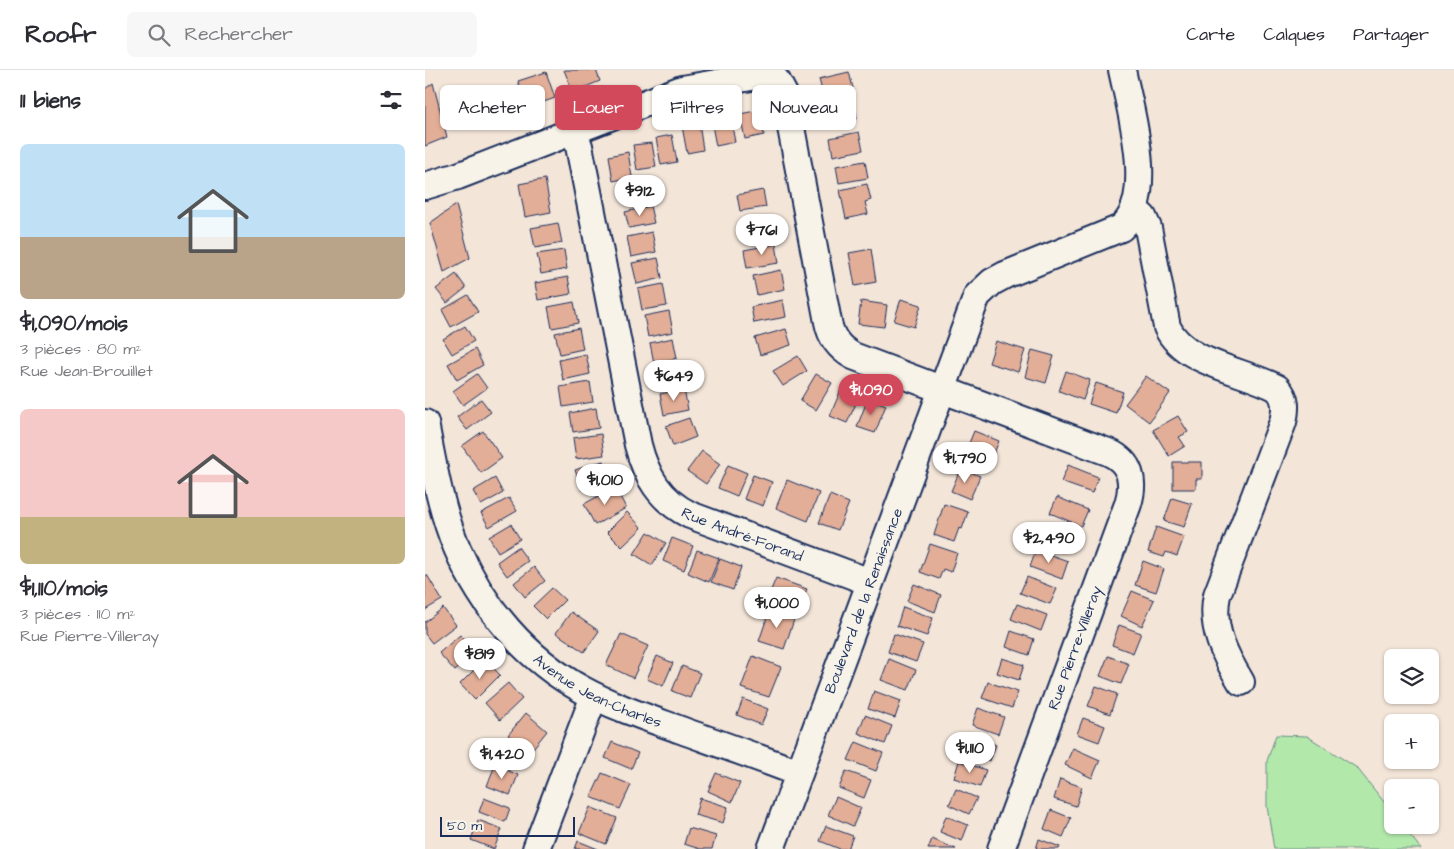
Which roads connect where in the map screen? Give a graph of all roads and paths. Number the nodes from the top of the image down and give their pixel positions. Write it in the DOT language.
graph roads {
  1 [pos="1122,70"];
  2 [pos="642,103"];
  3 [pos="573,130"];
  4 [pos="425,186"];
  5 [pos="1135,210"];
  6 [pos="942,389"];
  7 [pos="425,423"];
  8 [pos="428,457"];
  9 [pos="870,582"];
  10 [pos="1241,682"];
  11 [pos="595,696"];
  12 [pos="799,773"];
  13 [pos="535,849"];
  14 [pos="771,849"];
  15 [pos="1001,849"];
  1 -- 5 [label="street"];
  2 -- 6 [label="street, Rue Pierre-Villeray"];
  3 -- 4 [label="street, Rue Pierre-Villeray"];
  3 -- 9 [label="street, Rue André-Forand"];
  5 -- 6 [label="street, Boulevard de la Renaissance"];
  5 -- 10 [label="street"];
  6 -- 9 [label="street, Boulevard de la Renaissance"];
  6 -- 15 [label="street, Rue Pierre-Villeray"];
  7 -- 8 [label="street, Avenue Jean-Charles"];
  8 -- 11 [label="street, Avenue Jean-Charles"];
  9 -- 12 [label="street, Boulevard de la Renaissance"];
  11 -- 12 [label="street, Avenue Jean-Charles"];
  11 -- 13 [label="street"];
  12 -- 14 [label="street, Boulevard de la Renaissance"];
}
